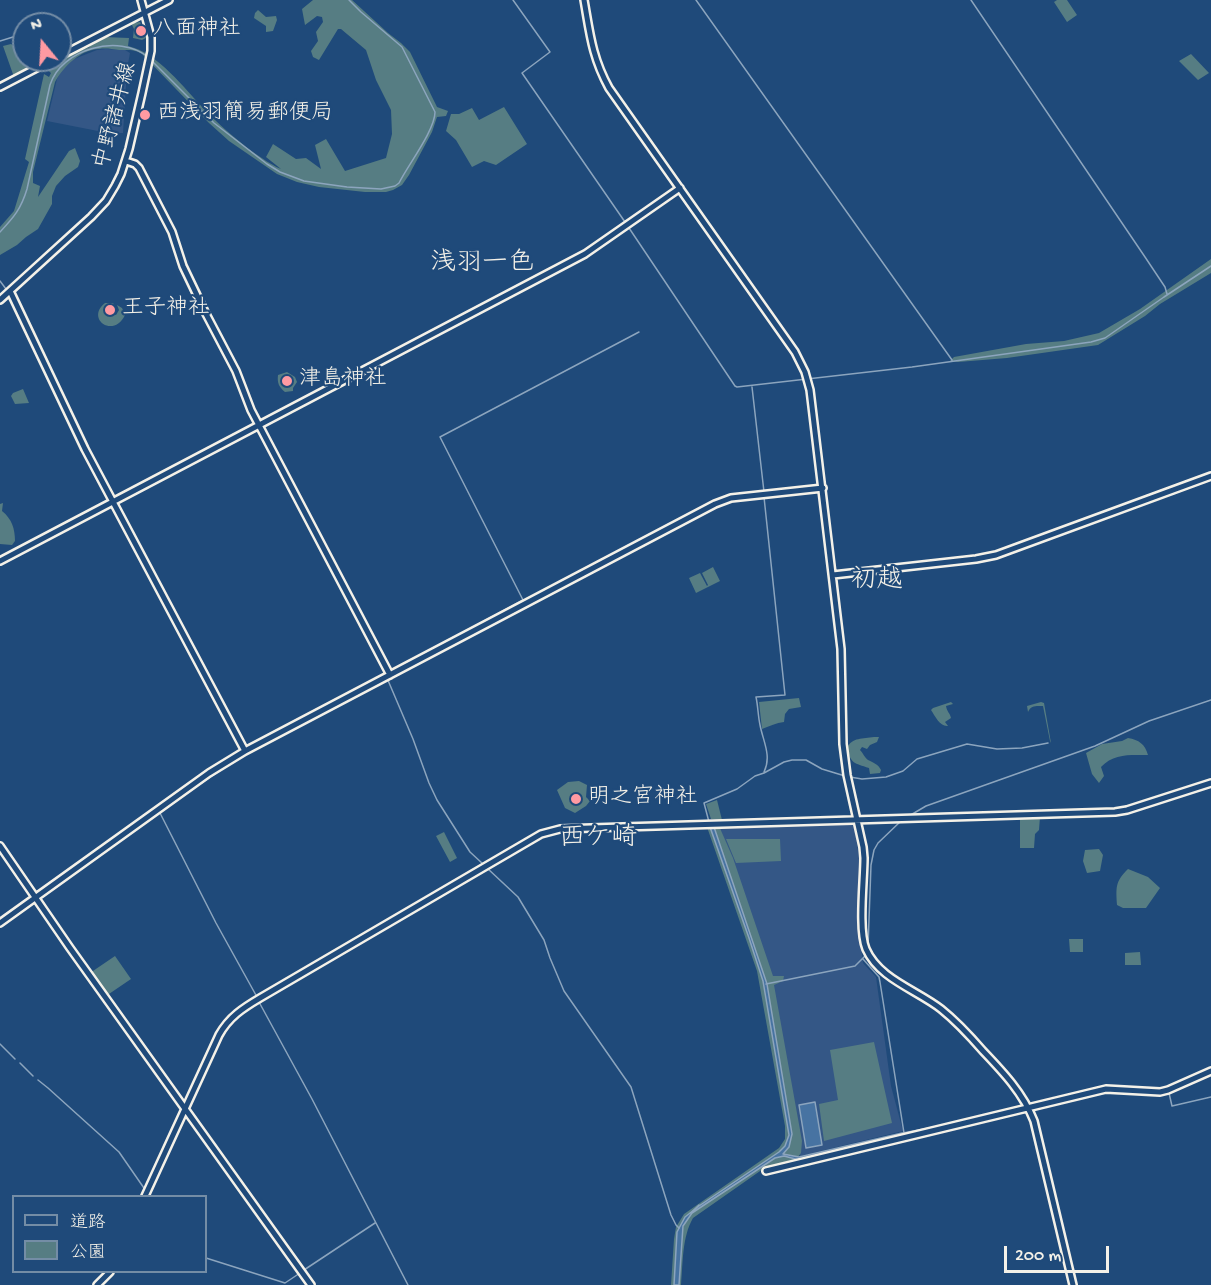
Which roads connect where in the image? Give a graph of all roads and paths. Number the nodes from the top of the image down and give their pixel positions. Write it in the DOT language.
graph roads {
  1 [pos="141,0"];
  2 [pos="169,0"];
  3 [pos="584,0"];
  4 [pos="144,12"];
  5 [pos="72,50"];
  6 [pos="29,72"];
  7 [pos="0,87"];
  8 [pos="126,161"];
  9 [pos="680,188"];
  10 [pos="10,291"];
  11 [pos="0,300"];
  12 [pos="259,425"];
  13 [pos="1211,476"];
  14 [pos="823,488"];
  15 [pos="114,502"];
  16 [pos="0,561"];
  17 [pos="833,575"];
  18 [pos="390,675"];
  19 [pos="244,751"];
  20 [pos="1211,783"];
  21 [pos="857,820"];
  22 [pos="0,846"];
  23 [pos="36,897"];
  24 [pos="0,923"];
  25 [pos="1211,1071"];
  26 [pos="1029,1108"];
  27 [pos="185,1109"];
  28 [pos="766,1171"];
  29 [pos="146,1195"];
  30 [pos="109,1273"];
  31 [pos="97,1285"];
  32 [pos="310,1285"];
  33 [pos="1073,1285"];
  1 -- 4 [label="street, 中野諸井線"];
  2 -- 4 [label="street"];
  3 -- 9 [label="street"];
  4 -- 5 [label="street"];
  4 -- 8 [label="street, 中野諸井線"];
  6 -- 7 [label="street"];
  8 -- 10 [label="street, 中野諸井線"];
  8 -- 12 [label="street"];
  9 -- 12 [label="street"];
  9 -- 14 [label="street"];
  10 -- 11 [label="street, 中野諸井線"];
  10 -- 15 [label="street"];
  12 -- 15 [label="street"];
  12 -- 18 [label="street"];
  13 -- 17 [label="street"];
  14 -- 17 [label="street"];
  14 -- 18 [label="street"];
  15 -- 16 [label="street"];
  15 -- 19 [label="street"];
  17 -- 21 [label="street"];
  18 -- 19 [label="street"];
  19 -- 23 [label="street"];
  20 -- 21 [label="street"];
  21 -- 26 [label="street"];
  21 -- 27 [label="street"];
  22 -- 23 [label="street"];
  23 -- 24 [label="street"];
  23 -- 27 [label="street"];
  25 -- 26 [label="street"];
  26 -- 28 [label="street"];
  26 -- 33 [label="street"];
  27 -- 29 [label="street"];
  27 -- 32 [label="street"];
  30 -- 31 [label="street"];
}
